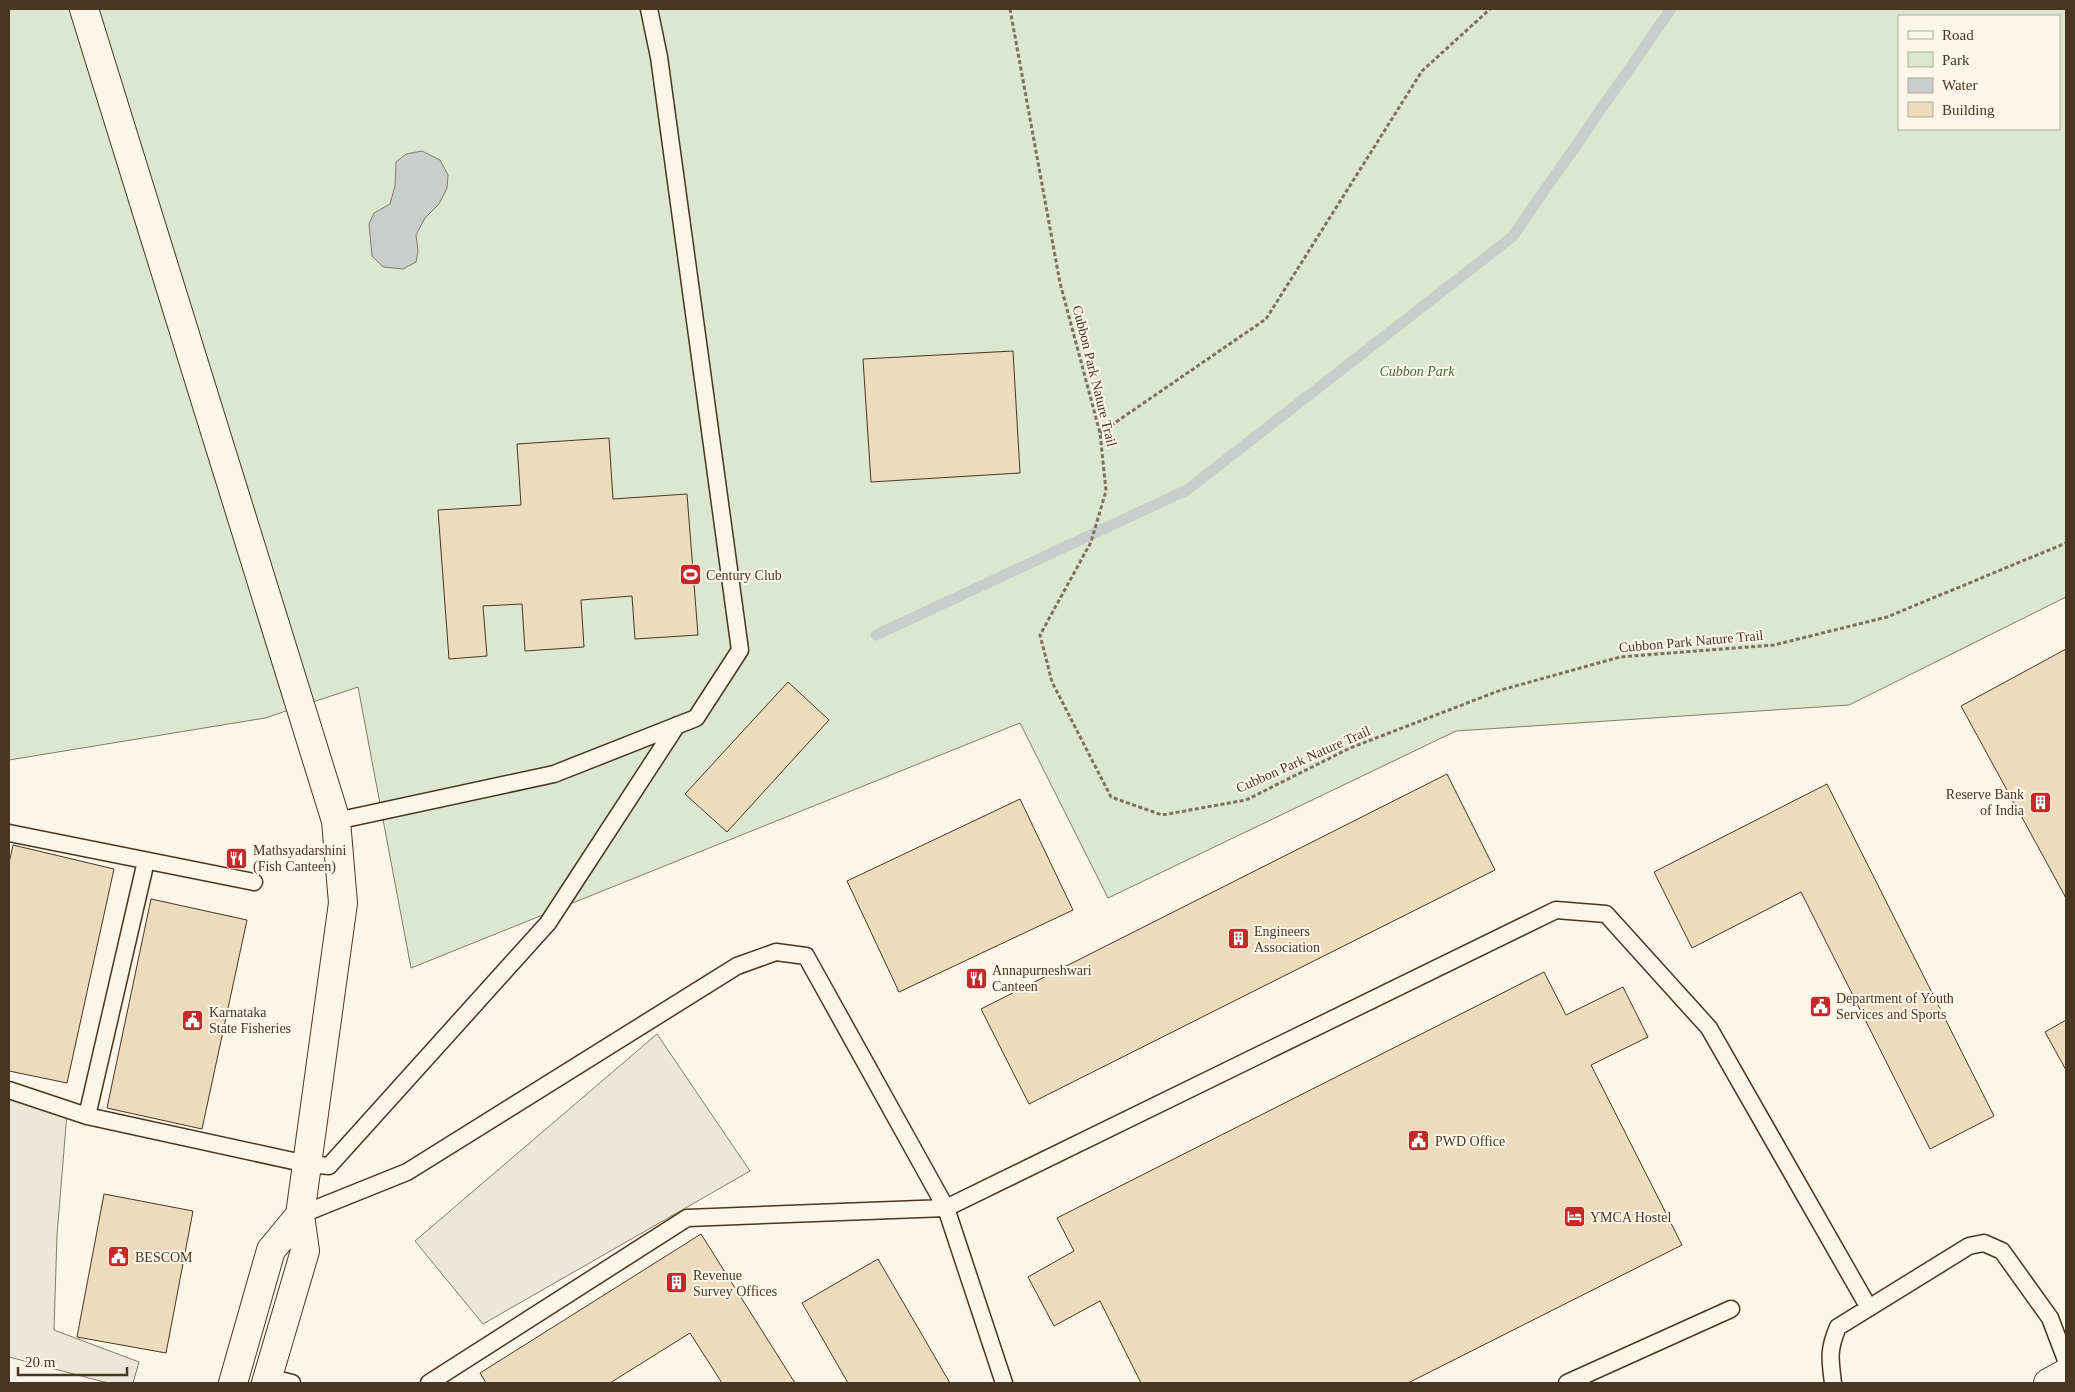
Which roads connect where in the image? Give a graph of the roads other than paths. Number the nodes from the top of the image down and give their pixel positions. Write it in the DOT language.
graph roads {
  1 [pos="84,9"];
  2 [pos="650,9"];
  3 [pos="677,725"];
  4 [pos="336,821"];
  5 [pos="9,833"];
  6 [pos="146,861"];
  7 [pos="254,882"];
  8 [pos="9,1090"];
  9 [pos="87,1116"];
  10 [pos="307,1164"];
  11 [pos="946,1208"];
  12 [pos="300,1215"];
  13 [pos="1869,1308"];
  14 [pos="1731,1309"];
  15 [pos="2066,1360"];
  16 [pos="2066,1373"];
  17 [pos="275,1381"];
  18 [pos="234,1383"];
  19 [pos="429,1383"];
  20 [pos="1004,1383"];
  21 [pos="1567,1383"];
  22 [pos="1833,1383"];
  23 [pos="2048,1383"];
  1 -- 4 [label="street"];
  2 -- 3 [label="lane"];
  3 -- 4 [label="lane"];
  3 -- 10 [label="lane"];
  4 -- 10 [label="street"];
  5 -- 6 [label="lane"];
  6 -- 7 [label="lane"];
  6 -- 9 [label="lane"];
  8 -- 9 [label="lane"];
  9 -- 10 [label="lane"];
  10 -- 12 [label="street"];
  11 -- 12 [label="lane"];
  11 -- 13 [label="lane"];
  11 -- 19 [label="lane"];
  11 -- 20 [label="lane"];
  12 -- 17 [label="street"];
  12 -- 18 [label="street"];
  13 -- 15 [label="lane"];
  13 -- 22 [label="lane"];
  14 -- 21 [label="lane"];
  16 -- 23 [label="street"];
}
